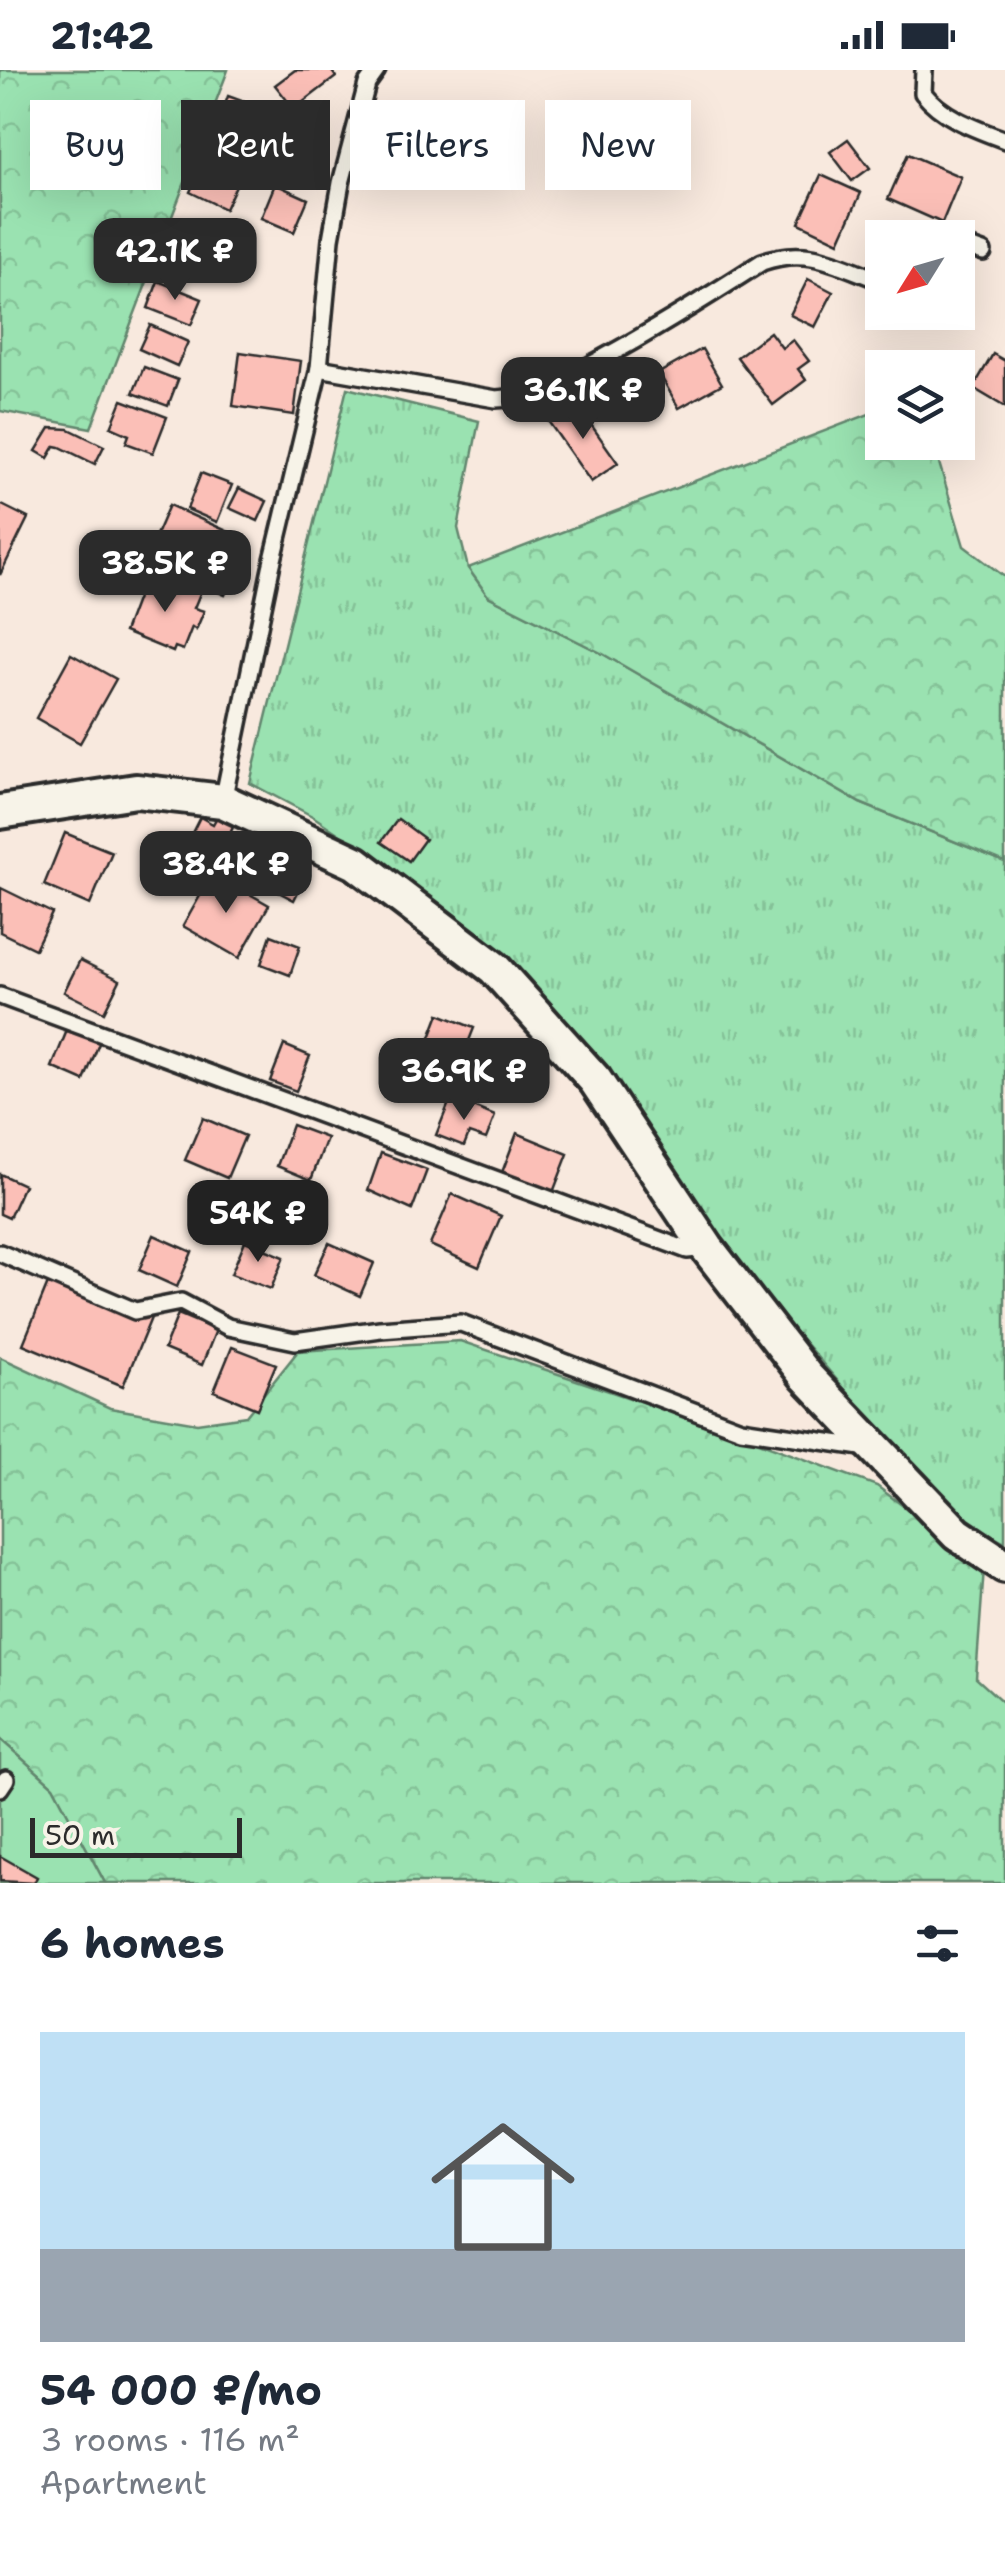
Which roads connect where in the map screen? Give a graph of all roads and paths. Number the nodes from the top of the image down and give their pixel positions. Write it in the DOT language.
graph roads {
  1 [pos="377,70"];
  2 [pos="924,70"];
  3 [pos="1005,140"];
  4 [pos="975,249"];
  5 [pos="983,252"];
  6 [pos="865,275"];
  7 [pos="319,368"];
  8 [pos="222,801"];
  9 [pos="0,812"];
  10 [pos="0,996"];
  11 [pos="707,1248"];
  12 [pos="0,1253"];
  13 [pos="877,1450"];
  14 [pos="1005,1566"];
  1 -- 7 [label="lane"];
  2 -- 3 [label="lane"];
  4 -- 5 [label="lane"];
  6 -- 7 [label="lane"];
  7 -- 8 [label="lane"];
  8 -- 9 [label="street"];
  8 -- 11 [label="street"];
  10 -- 11 [label="lane"];
  11 -- 13 [label="street"];
  12 -- 13 [label="lane"];
  13 -- 14 [label="street"];
}
